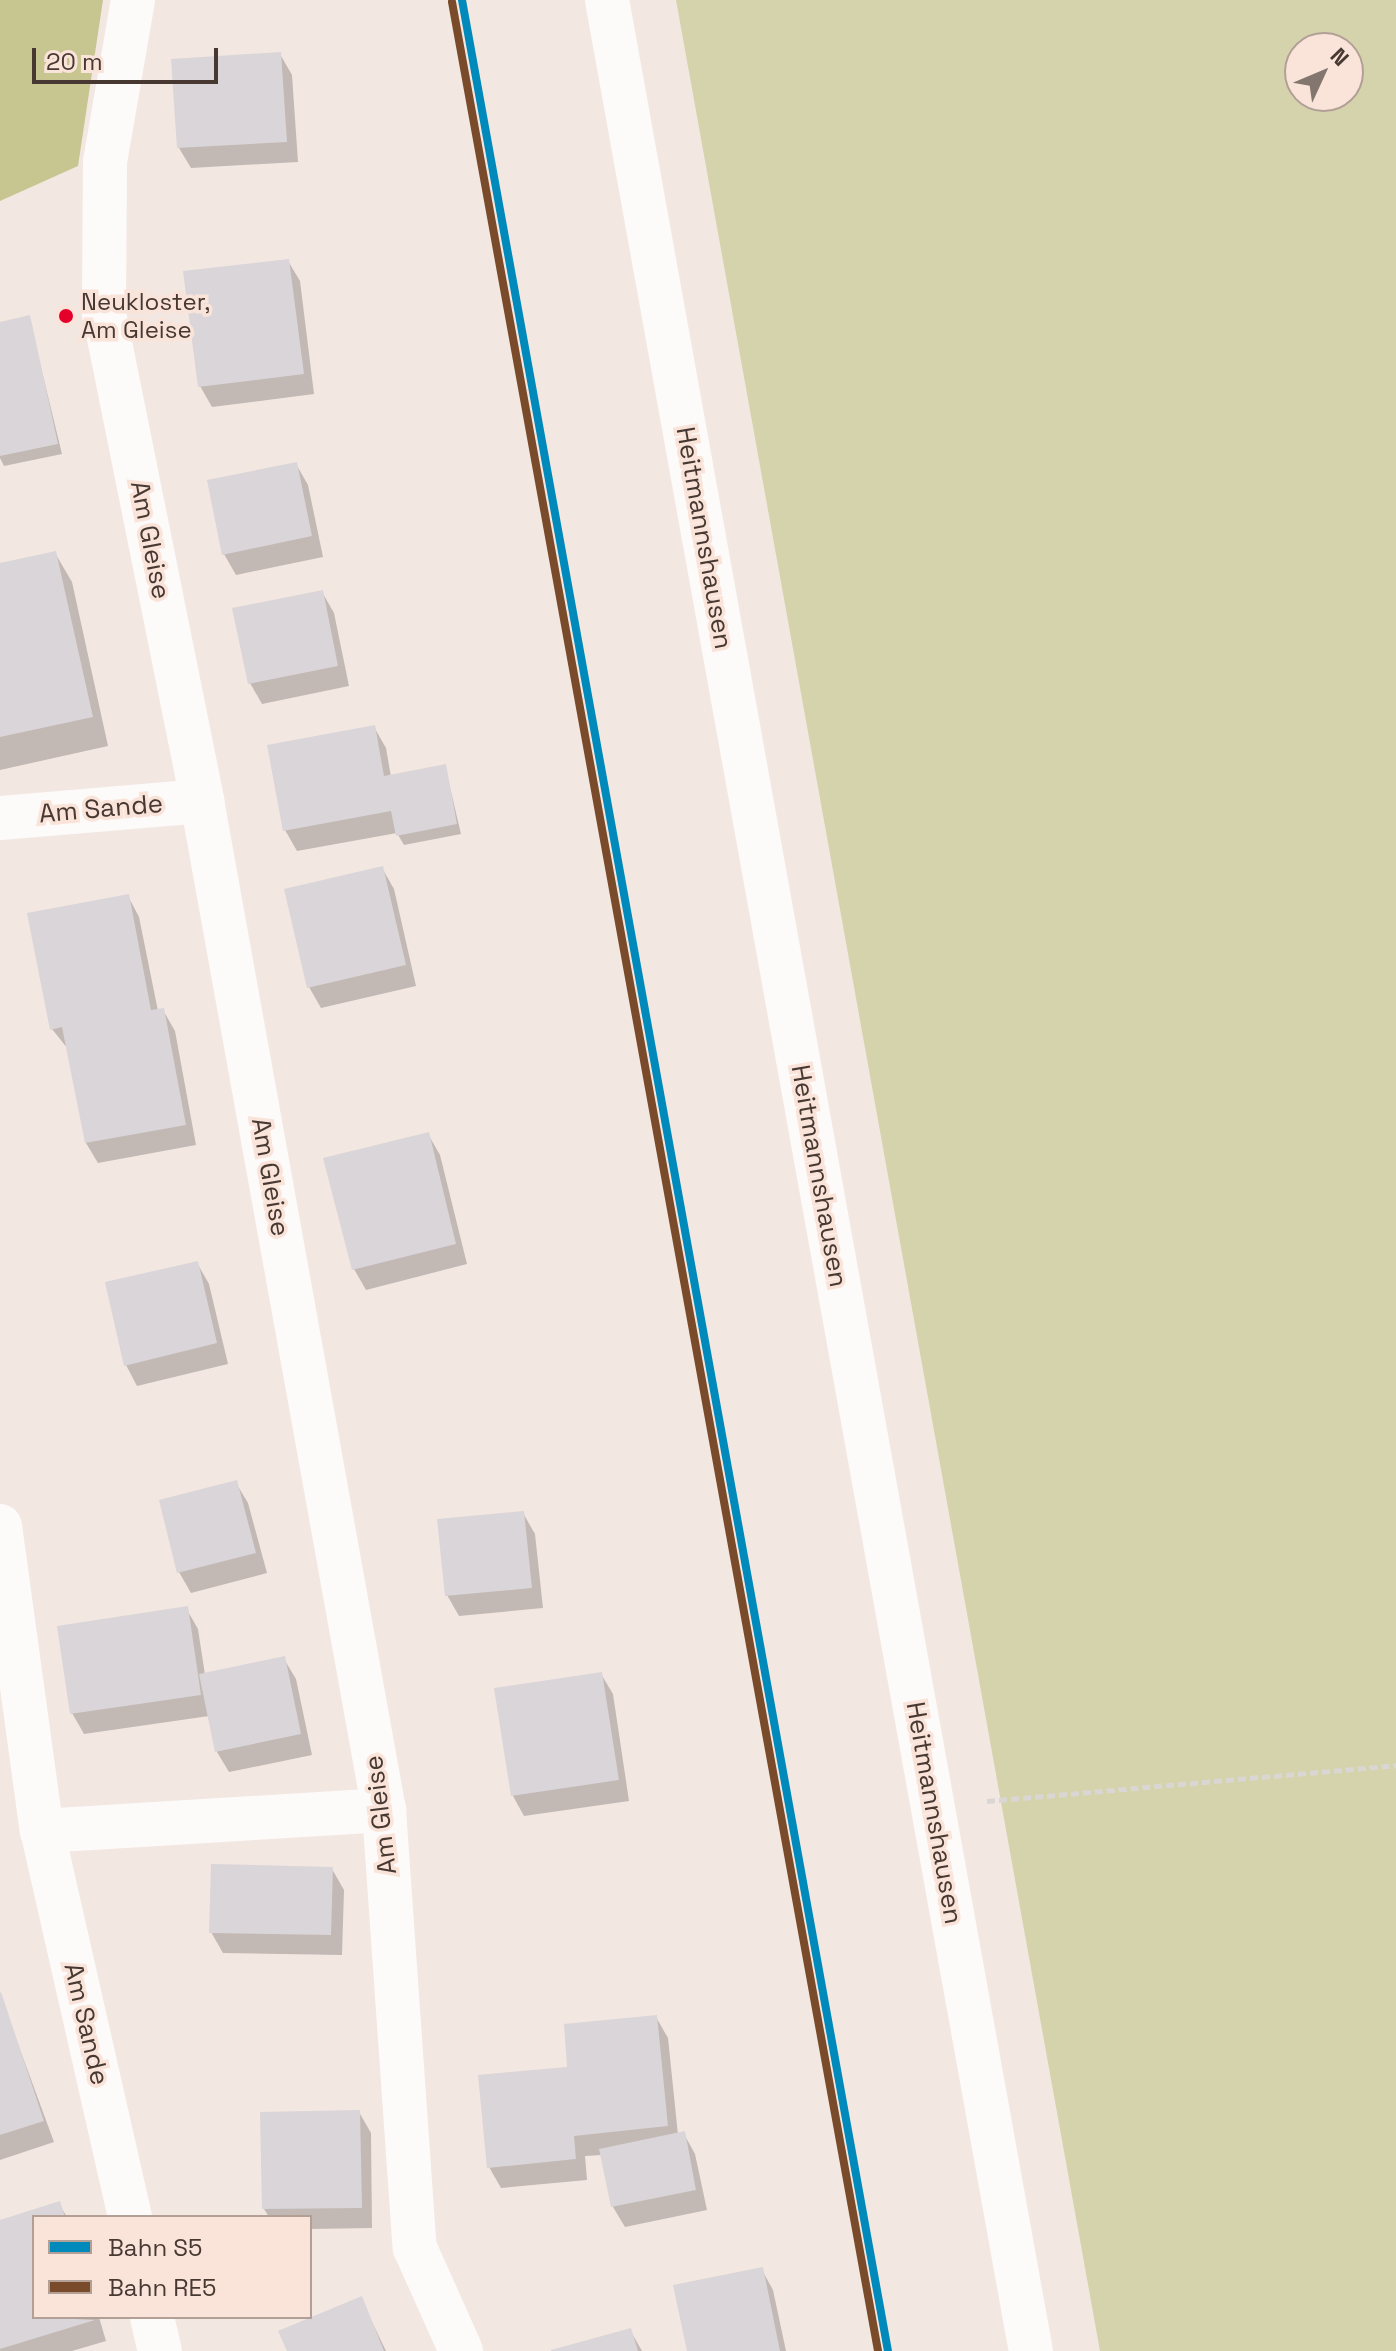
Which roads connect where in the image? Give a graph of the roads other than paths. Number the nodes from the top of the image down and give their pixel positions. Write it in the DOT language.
graph roads {
  1 [pos="133,0"];
  2 [pos="607,0"];
  3 [pos="202,801"];
  4 [pos="0,818"];
  5 [pos="0,1526"];
  6 [pos="384,1810"];
  7 [pos="42,1831"];
  8 [pos="130,2215"];
  9 [pos="152,2319"];
  10 [pos="160,2351"];
  11 [pos="461,2351"];
  12 [pos="1031,2351"];
  1 -- 3 [label="street, Am Gleise"];
  2 -- 12 [label="street, Heitmannshausen"];
  3 -- 4 [label="street, Am Sande"];
  3 -- 6 [label="street, Am Gleise"];
  5 -- 7 [label="street, Am Sande"];
  6 -- 7 [label="street"];
  6 -- 11 [label="street, Am Gleise"];
  7 -- 8 [label="street, Am Sande"];
  9 -- 10 [label="street"];
}
